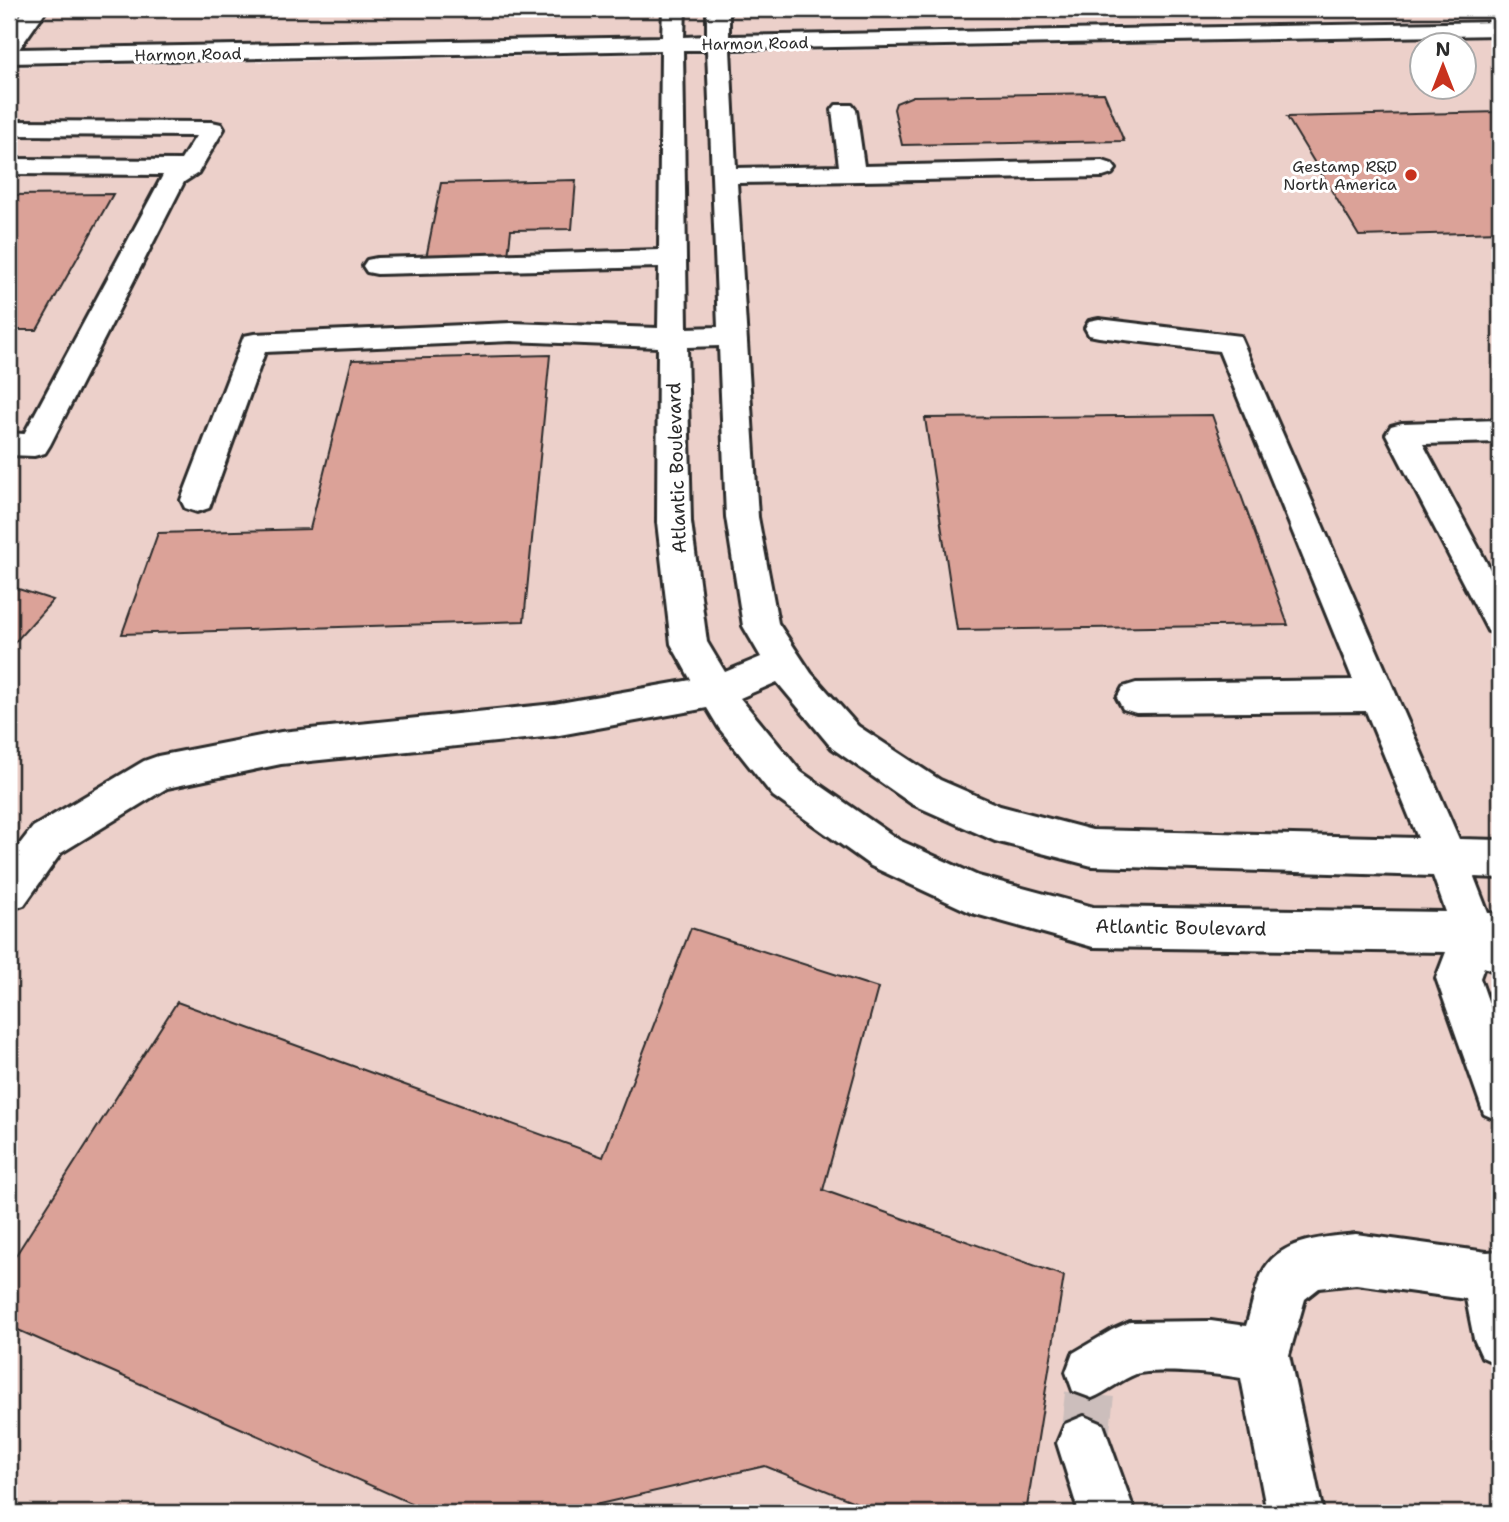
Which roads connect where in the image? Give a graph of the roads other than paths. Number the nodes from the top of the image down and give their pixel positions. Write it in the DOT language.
graph roads {
  1 [pos="36,9"];
  2 [pos="674,9"];
  3 [pos="718,9"];
  4 [pos="1500,28"];
  5 [pos="717,44"];
  6 [pos="671,45"];
  7 [pos="9,48"];
  8 [pos="9,56"];
  9 [pos="844,110"];
  10 [pos="9,128"];
  11 [pos="9,166"];
  12 [pos="189,168"];
  13 [pos="1103,169"];
  14 [pos="853,174"];
  15 [pos="724,176"];
  16 [pos="726,218"];
  17 [pos="673,219"];
  18 [pos="673,258"];
  19 [pos="377,266"];
  20 [pos="1099,328"];
  21 [pos="732,336"];
  22 [pos="673,338"];
  23 [pos="1500,431"];
  24 [pos="9,444"];
  25 [pos="197,500"];
  26 [pos="1500,621"];
  27 [pos="785,663"];
  28 [pos="718,691"];
  29 [pos="1378,695"];
  30 [pos="1136,698"];
  31 [pos="1447,859"];
  32 [pos="1500,859"];
  33 [pos="9,891"];
  34 [pos="1492,941"];
  35 [pos="1500,1098"];
  36 [pos="1494,1276"];
  37 [pos="1500,1339"];
  38 [pos="1263,1355"];
  39 [pos="1092,1372"];
  40 [pos="1084,1443"];
  41 [pos="1107,1513"];
  42 [pos="1295,1513"];
  1 -- 7 [label="street"];
  2 -- 6 [label="street, Atlantic Boulevard"];
  3 -- 5 [label="street"];
  4 -- 5 [label="street, Harmon Road"];
  5 -- 6 [label="street, Harmon Road"];
  5 -- 15 [label="street"];
  6 -- 8 [label="street, Harmon Road"];
  6 -- 17 [label="street, Atlantic Boulevard"];
  9 -- 14 [label="street"];
  10 -- 12 [label="street"];
  11 -- 12 [label="street"];
  12 -- 24 [label="street"];
  13 -- 14 [label="street"];
  14 -- 15 [label="street"];
  15 -- 16 [label="street"];
  16 -- 17 [label="street"];
  16 -- 21 [label="street"];
  17 -- 18 [label="street, Atlantic Boulevard"];
  18 -- 19 [label="street"];
  18 -- 22 [label="street, Atlantic Boulevard"];
  20 -- 29 [label="street"];
  21 -- 22 [label="street"];
  21 -- 27 [label="street"];
  22 -- 25 [label="street"];
  22 -- 28 [label="street, Atlantic Boulevard"];
  23 -- 26 [label="street"];
  27 -- 28 [label="street"];
  27 -- 31 [label="street"];
  28 -- 33 [label="street"];
  28 -- 34 [label="street, Atlantic Boulevard"];
  29 -- 30 [label="street"];
  29 -- 31 [label="street"];
  31 -- 32 [label="street"];
  31 -- 34 [label="street"];
  34 -- 35 [label="street"];
  36 -- 37 [label="street"];
  36 -- 38 [label="street"];
  38 -- 39 [label="street"];
  38 -- 42 [label="street"];
  40 -- 41 [label="street"];
}
